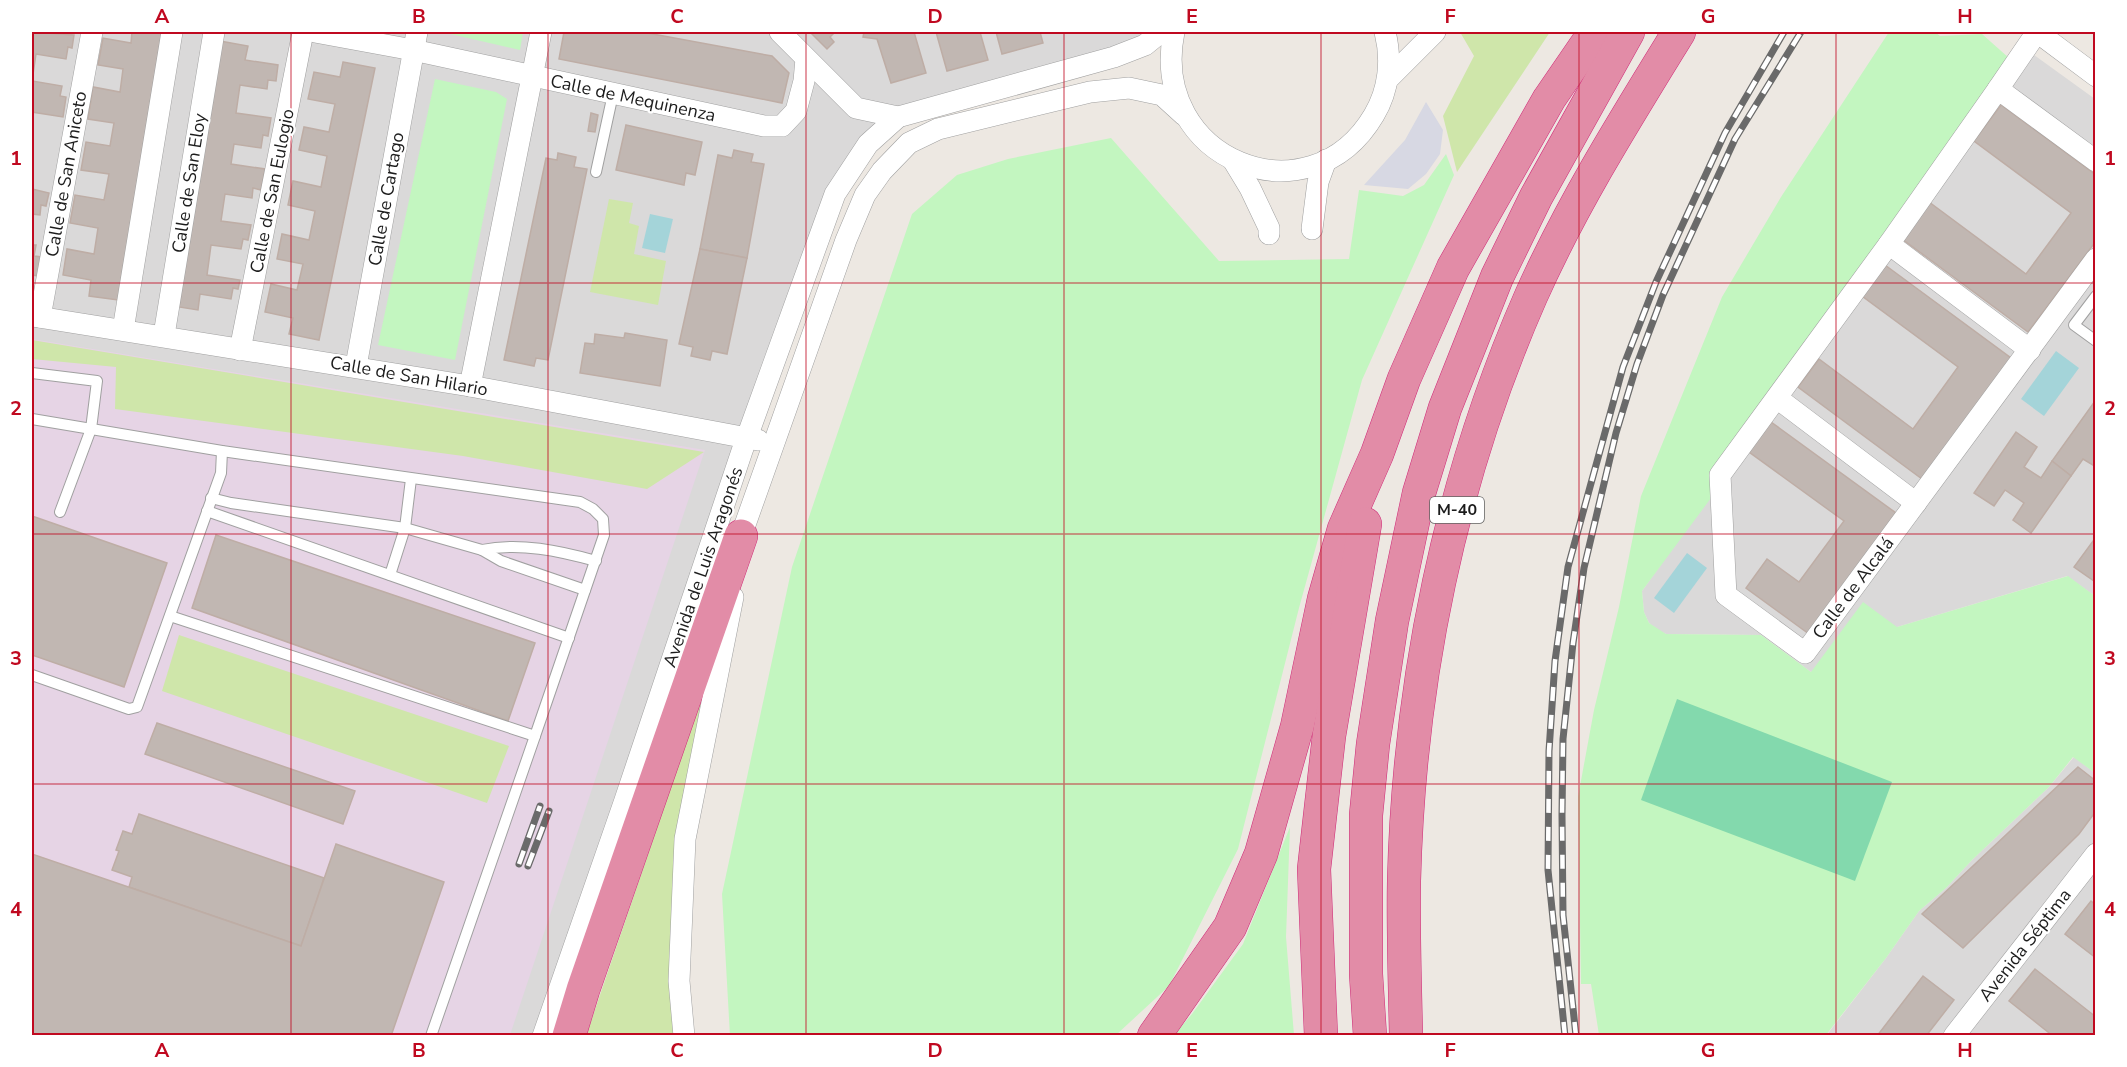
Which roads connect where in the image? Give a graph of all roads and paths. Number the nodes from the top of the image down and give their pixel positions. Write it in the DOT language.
graph roads {
  1 [pos="92,32"];
  2 [pos="172,32"];
  3 [pos="214,32"];
  4 [pos="303,32"];
  5 [pos="315,32"];
  6 [pos="541,32"];
  7 [pos="780,32"];
  8 [pos="1161,32"];
  9 [pos="1174,32"];
  10 [pos="1386,32"];
  11 [pos="1435,32"];
  12 [pos="1594,32"];
  13 [pos="1628,32"];
  14 [pos="1679,32"];
  15 [pos="2037,32"];
  16 [pos="415,41"];
  17 [pos="806,59"];
  18 [pos="2096,75"];
  19 [pos="531,76"];
  20 [pos="1388,79"];
  21 [pos="1998,89"];
  22 [pos="613,94"];
  23 [pos="1184,115"];
  24 [pos="898,117"];
  25 [pos="1233,160"];
  26 [pos="1326,160"];
  27 [pos="2096,161"];
  28 [pos="596,172"];
  29 [pos="1312,229"];
  30 [pos="1269,234"];
  31 [pos="1888,244"];
  32 [pos="2096,259"];
  33 [pos="2095,296"];
  34 [pos="36,316"];
  35 [pos="123,330"];
  36 [pos="164,335"];
  37 [pos="2096,341"];
  38 [pos="240,350"];
  39 [pos="2030,350"];
  40 [pos="356,366"];
  41 [pos="32,373"];
  42 [pos="470,386"];
  43 [pos="1777,398"];
  44 [pos="32,419"];
  45 [pos="781,427"];
  46 [pos="91,429"];
  47 [pos="754,439"];
  48 [pos="222,451"];
  49 [pos="1377,454"];
  50 [pos="768,464"];
  51 [pos="411,479"];
  52 [pos="211,498"];
  53 [pos="1916,503"];
  54 [pos="207,511"];
  55 [pos="60,512"];
  56 [pos="405,528"];
  57 [pos="741,536"];
  58 [pos="482,550"];
  59 [pos="596,561"];
  60 [pos="390,576"];
  61 [pos="585,590"];
  62 [pos="170,616"];
  63 [pos="568,638"];
  64 [pos="32,675"];
  65 [pos="535,736"];
  66 [pos="2096,854"];
  67 [pos="431,1035"];
  68 [pos="543,1035"];
  69 [pos="569,1035"];
  70 [pos="684,1035"];
  71 [pos="1154,1035"];
  72 [pos="1321,1035"];
  73 [pos="1370,1035"];
  74 [pos="1407,1035"];
  75 [pos="1954,1035"];
  1 -- 34 [label="street, Calle de San Aniceto"];
  2 -- 35 [label="street"];
  3 -- 36 [label="street, Calle de San Eloy"];
  4 -- 38 [label="street, Calle de San Eulogio"];
  5 -- 16 [label="street, Calle de Mequinenza"];
  6 -- 19 [label="street"];
  7 -- 17 [label="street"];
  8 -- 24 [label="street"];
  9 -- 23 [label="street"];
  10 -- 20 [label="street"];
  11 -- 20 [label="street"];
  12 -- 49 [label="highway"];
  13 -- 73 [label="highway, M-40"];
  14 -- 74 [label="highway, M-40"];
  15 -- 18 [label="street, Calle de Alcalá"];
  15 -- 21 [label="street, Calle de Alcalá"];
  16 -- 19 [label="street, Calle de Mequinenza"];
  16 -- 40 [label="street, Calle de Cartago"];
  17 -- 22 [label="street, Calle de Mequinenza"];
  17 -- 24 [label="street"];
  19 -- 22 [label="street, Calle de Mequinenza"];
  19 -- 42 [label="street"];
  20 -- 26 [label="street"];
  21 -- 27 [label="street"];
  21 -- 31 [label="street, Calle de Alcalá"];
  22 -- 28 [label="lane"];
  23 -- 25 [label="street"];
  23 -- 45 [label="street, Avenida de Luis Aragonés"];
  24 -- 47 [label="street, Avenida de Luis Aragonés"];
  25 -- 26 [label="street"];
  25 -- 30 [label="street"];
  26 -- 29 [label="street"];
  31 -- 39 [label="street"];
  31 -- 43 [label="street, Calle de Alcalá"];
  32 -- 39 [label="street, Calle de Alcalá"];
  33 -- 37 [label="lane"];
  34 -- 35 [label="street, Calle de San Hilario"];
  35 -- 36 [label="street, Calle de San Hilario"];
  36 -- 38 [label="street, Calle de San Hilario"];
  38 -- 40 [label="street, Calle de San Hilario"];
  39 -- 53 [label="street, Calle de Alcalá"];
  40 -- 42 [label="street, Calle de San Hilario"];
  41 -- 46 [label="lane"];
  42 -- 47 [label="street, Calle de San Hilario"];
  43 -- 53 [label="street"];
  43 -- 53 [label="street, Calle de Alcalá"];
  44 -- 46 [label="lane"];
  45 -- 47 [label="street"];
  45 -- 50 [label="street, Avenida de Luis Aragonés"];
  46 -- 48 [label="lane"];
  46 -- 55 [label="lane"];
  47 -- 50 [label="street"];
  47 -- 68 [label="street, Avenida de Luis Aragonés"];
  48 -- 51 [label="lane"];
  48 -- 52 [label="lane"];
  49 -- 71 [label="highway"];
  49 -- 72 [label="highway"];
  50 -- 57 [label="street, Avenida de Luis Aragonés"];
  51 -- 56 [label="lane"];
  51 -- 59 [label="lane"];
  52 -- 54 [label="lane"];
  52 -- 56 [label="lane"];
  54 -- 60 [label="lane"];
  54 -- 62 [label="lane"];
  56 -- 58 [label="lane"];
  56 -- 60 [label="lane"];
  57 -- 69 [label="highway"];
  57 -- 70 [label="street, Avenida de Luis Aragonés"];
  58 -- 59 [label="lane"];
  58 -- 61 [label="lane"];
  59 -- 61 [label="lane"];
  60 -- 63 [label="lane"];
  61 -- 63 [label="lane"];
  62 -- 64 [label="lane"];
  62 -- 65 [label="lane"];
  63 -- 65 [label="lane"];
  65 -- 67 [label="lane"];
  66 -- 75 [label="street, Avenida Séptima"];
}
